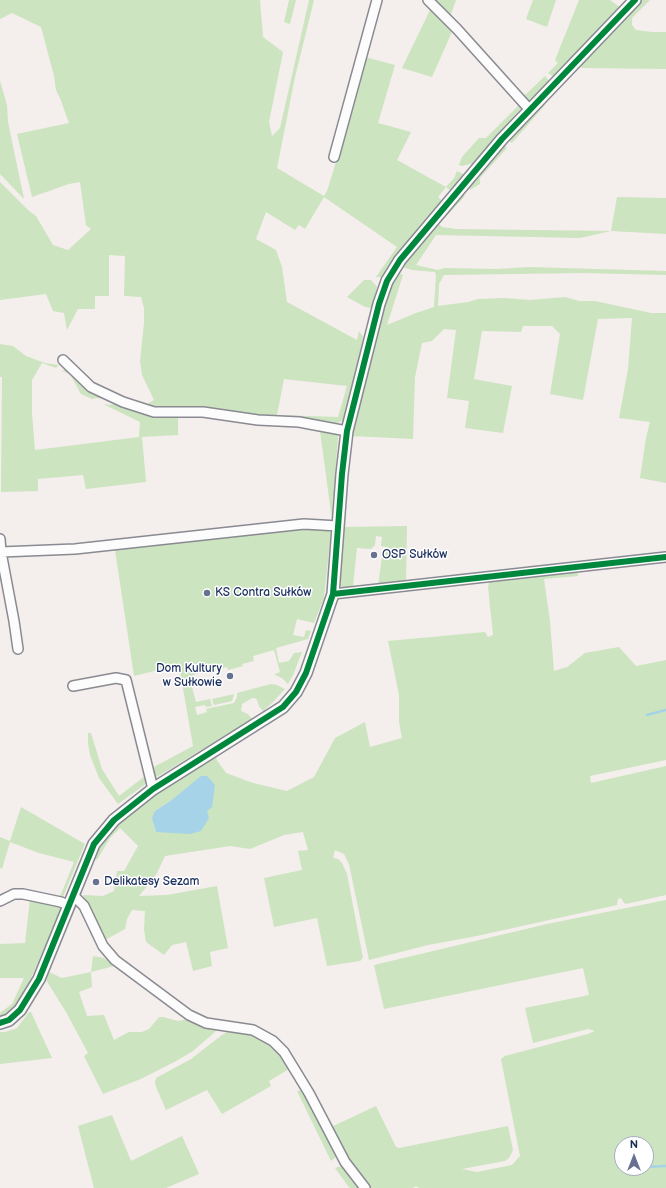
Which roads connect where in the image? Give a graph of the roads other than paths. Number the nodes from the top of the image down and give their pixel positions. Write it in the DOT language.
graph roads {
  1 [pos="377,0"];
  2 [pos="428,0"];
  3 [pos="635,0"];
  4 [pos="530,110"];
  5 [pos="334,157"];
  6 [pos="63,360"];
  7 [pos="347,431"];
  8 [pos="338,526"];
  9 [pos="0,539"];
  10 [pos="1,552"];
  11 [pos="666,557"];
  12 [pos="333,594"];
  13 [pos="18,649"];
  14 [pos="73,686"];
  15 [pos="153,789"];
  16 [pos="71,900"];
  17 [pos="0,901"];
  18 [pos="0,1023"];
  19 [pos="365,1188"];
  1 -- 5 [label="street"];
  2 -- 4 [label="street"];
  3 -- 4 [label="street"];
  4 -- 7 [label="street"];
  6 -- 7 [label="street"];
  7 -- 8 [label="street"];
  8 -- 10 [label="street"];
  8 -- 12 [label="street"];
  9 -- 10 [label="street"];
  10 -- 13 [label="street"];
  11 -- 12 [label="street"];
  12 -- 15 [label="street"];
  14 -- 15 [label="street"];
  15 -- 16 [label="street"];
  16 -- 17 [label="street"];
  16 -- 18 [label="street"];
  16 -- 19 [label="street"];
}
